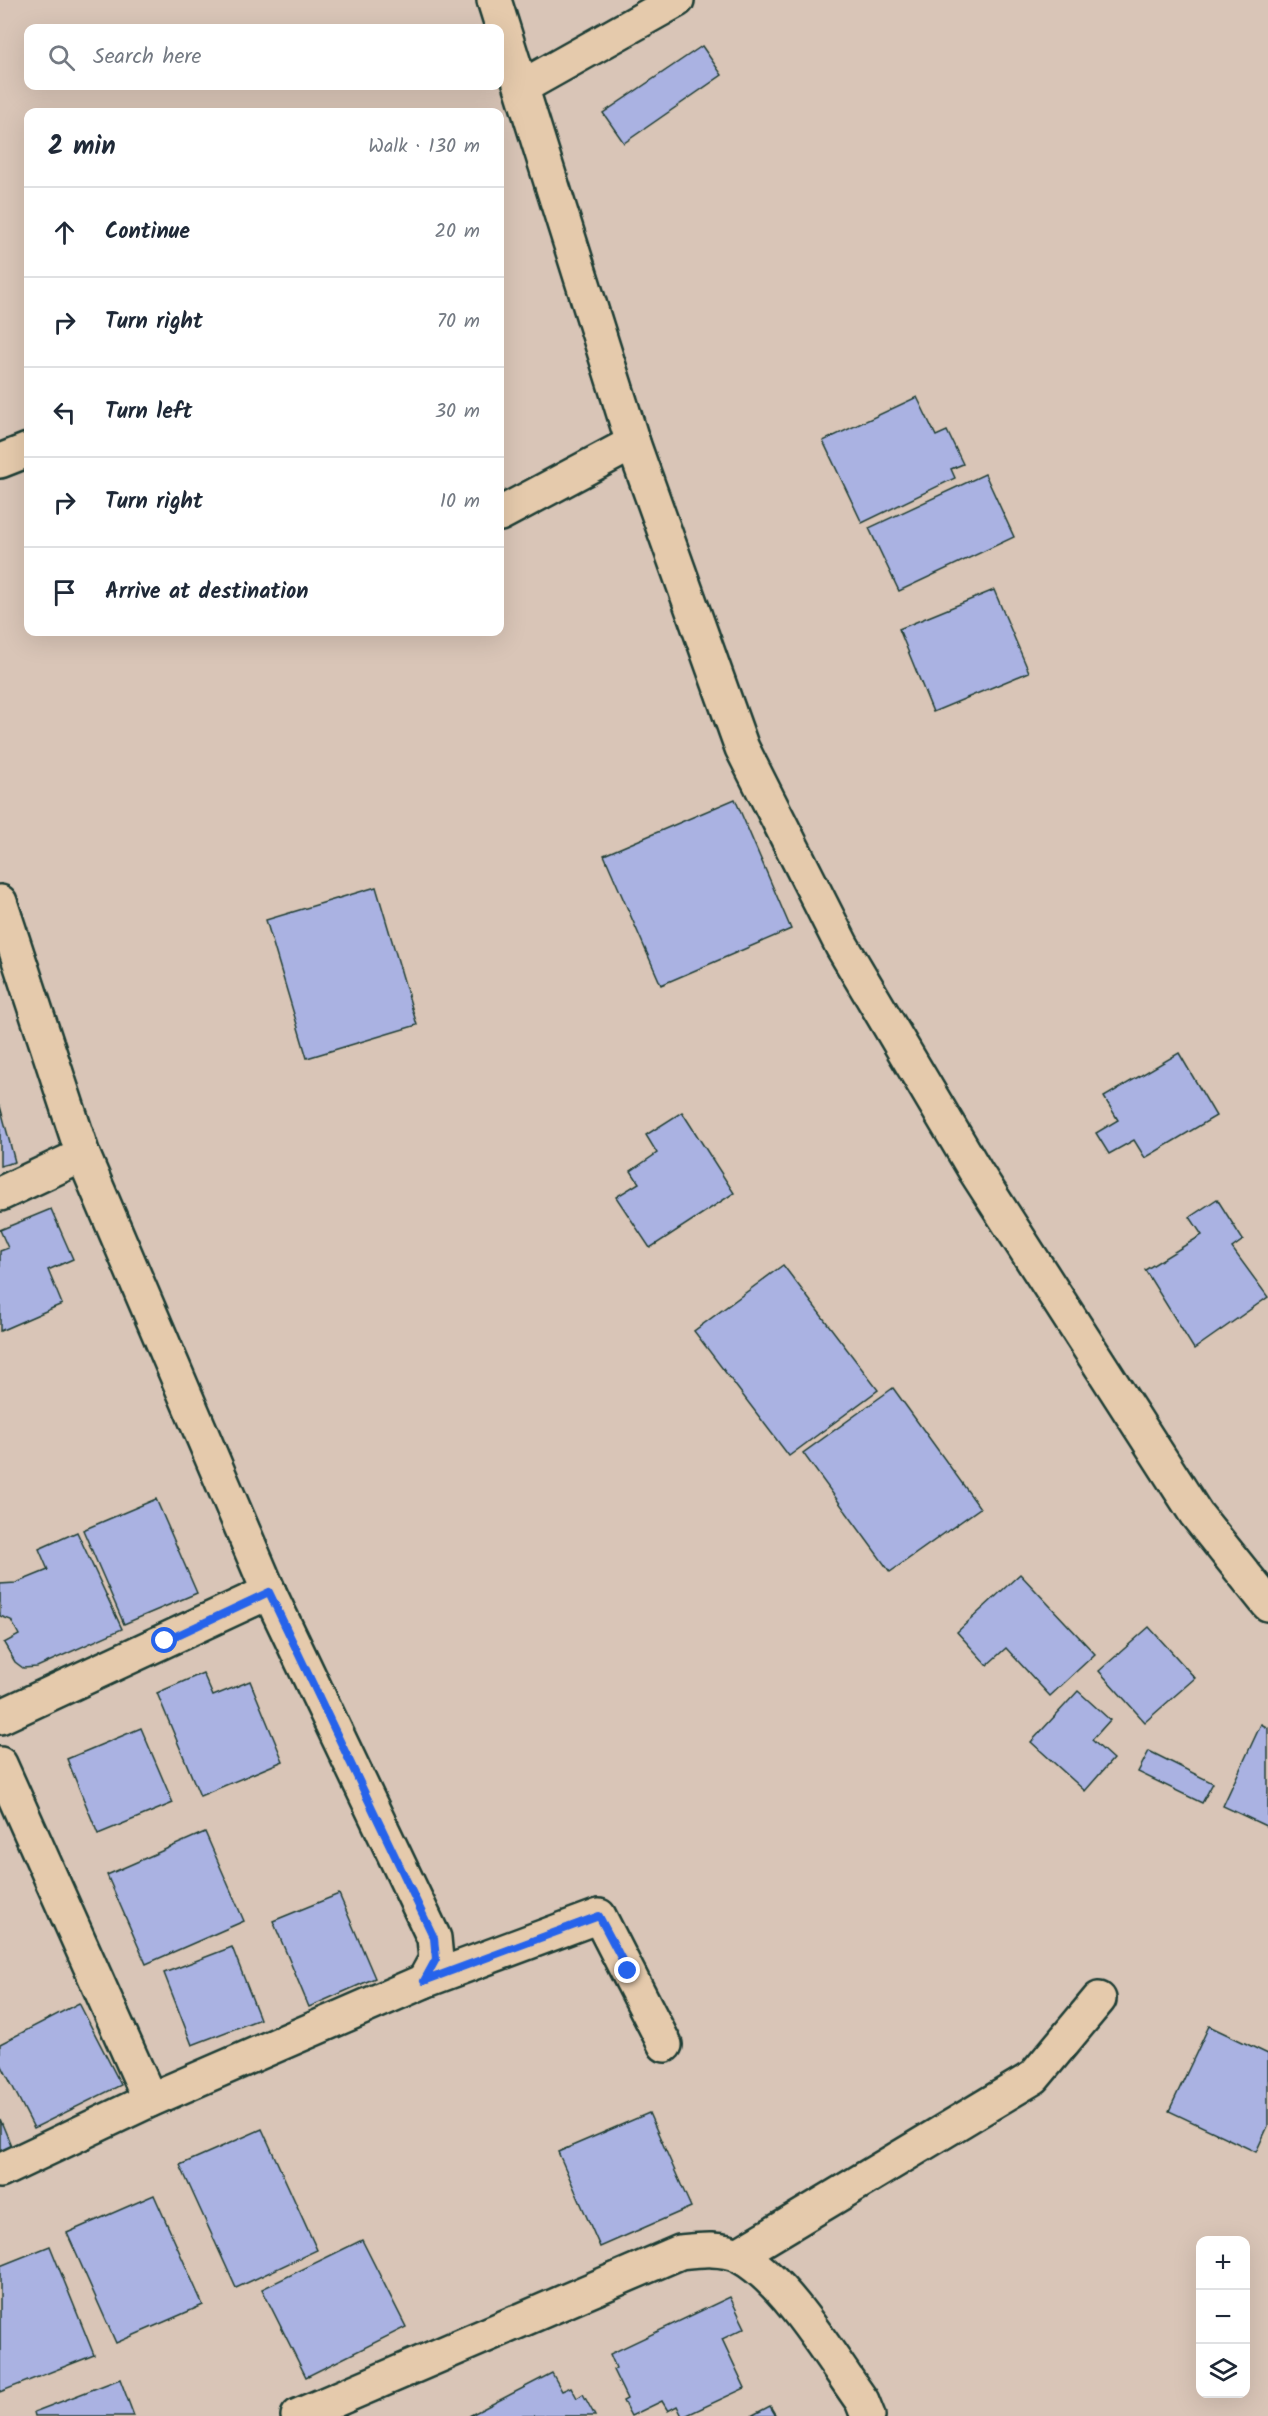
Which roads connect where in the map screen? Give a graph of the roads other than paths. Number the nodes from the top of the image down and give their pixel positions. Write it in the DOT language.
graph roads {
  1 [pos="494,0"];
  2 [pos="677,0"];
  3 [pos="502,24"];
  4 [pos="504,31"];
  5 [pos="522,87"];
  6 [pos="633,443"];
  7 [pos="24,451"];
  8 [pos="0,460"];
  9 [pos="504,512"];
  10 [pos="0,902"];
  11 [pos="83,1155"];
  12 [pos="0,1194"];
  13 [pos="269,1592"];
  14 [pos="1268,1604"];
  15 [pos="0,1717"];
  16 [pos="0,1764"];
  17 [pos="424,1981"];
  18 [pos="1099,1999"];
  19 [pos="665,2045"];
  20 [pos="150,2100"];
  21 [pos="0,2171"];
  22 [pos="738,2255"];
  23 [pos="298,2416"];
  24 [pos="868,2416"];
  1 -- 3 [label="street"];
  2 -- 5 [label="street"];
  4 -- 5 [label="street"];
  5 -- 6 [label="street"];
  6 -- 9 [label="street"];
  6 -- 14 [label="street"];
  7 -- 8 [label="street"];
  10 -- 11 [label="street"];
  11 -- 12 [label="street"];
  11 -- 13 [label="street"];
  13 -- 15 [label="street"];
  13 -- 17 [label="street"];
  16 -- 20 [label="street"];
  17 -- 19 [label="street"];
  17 -- 20 [label="street"];
  18 -- 22 [label="street"];
  20 -- 21 [label="street"];
  22 -- 23 [label="street"];
  22 -- 24 [label="street"];
}
